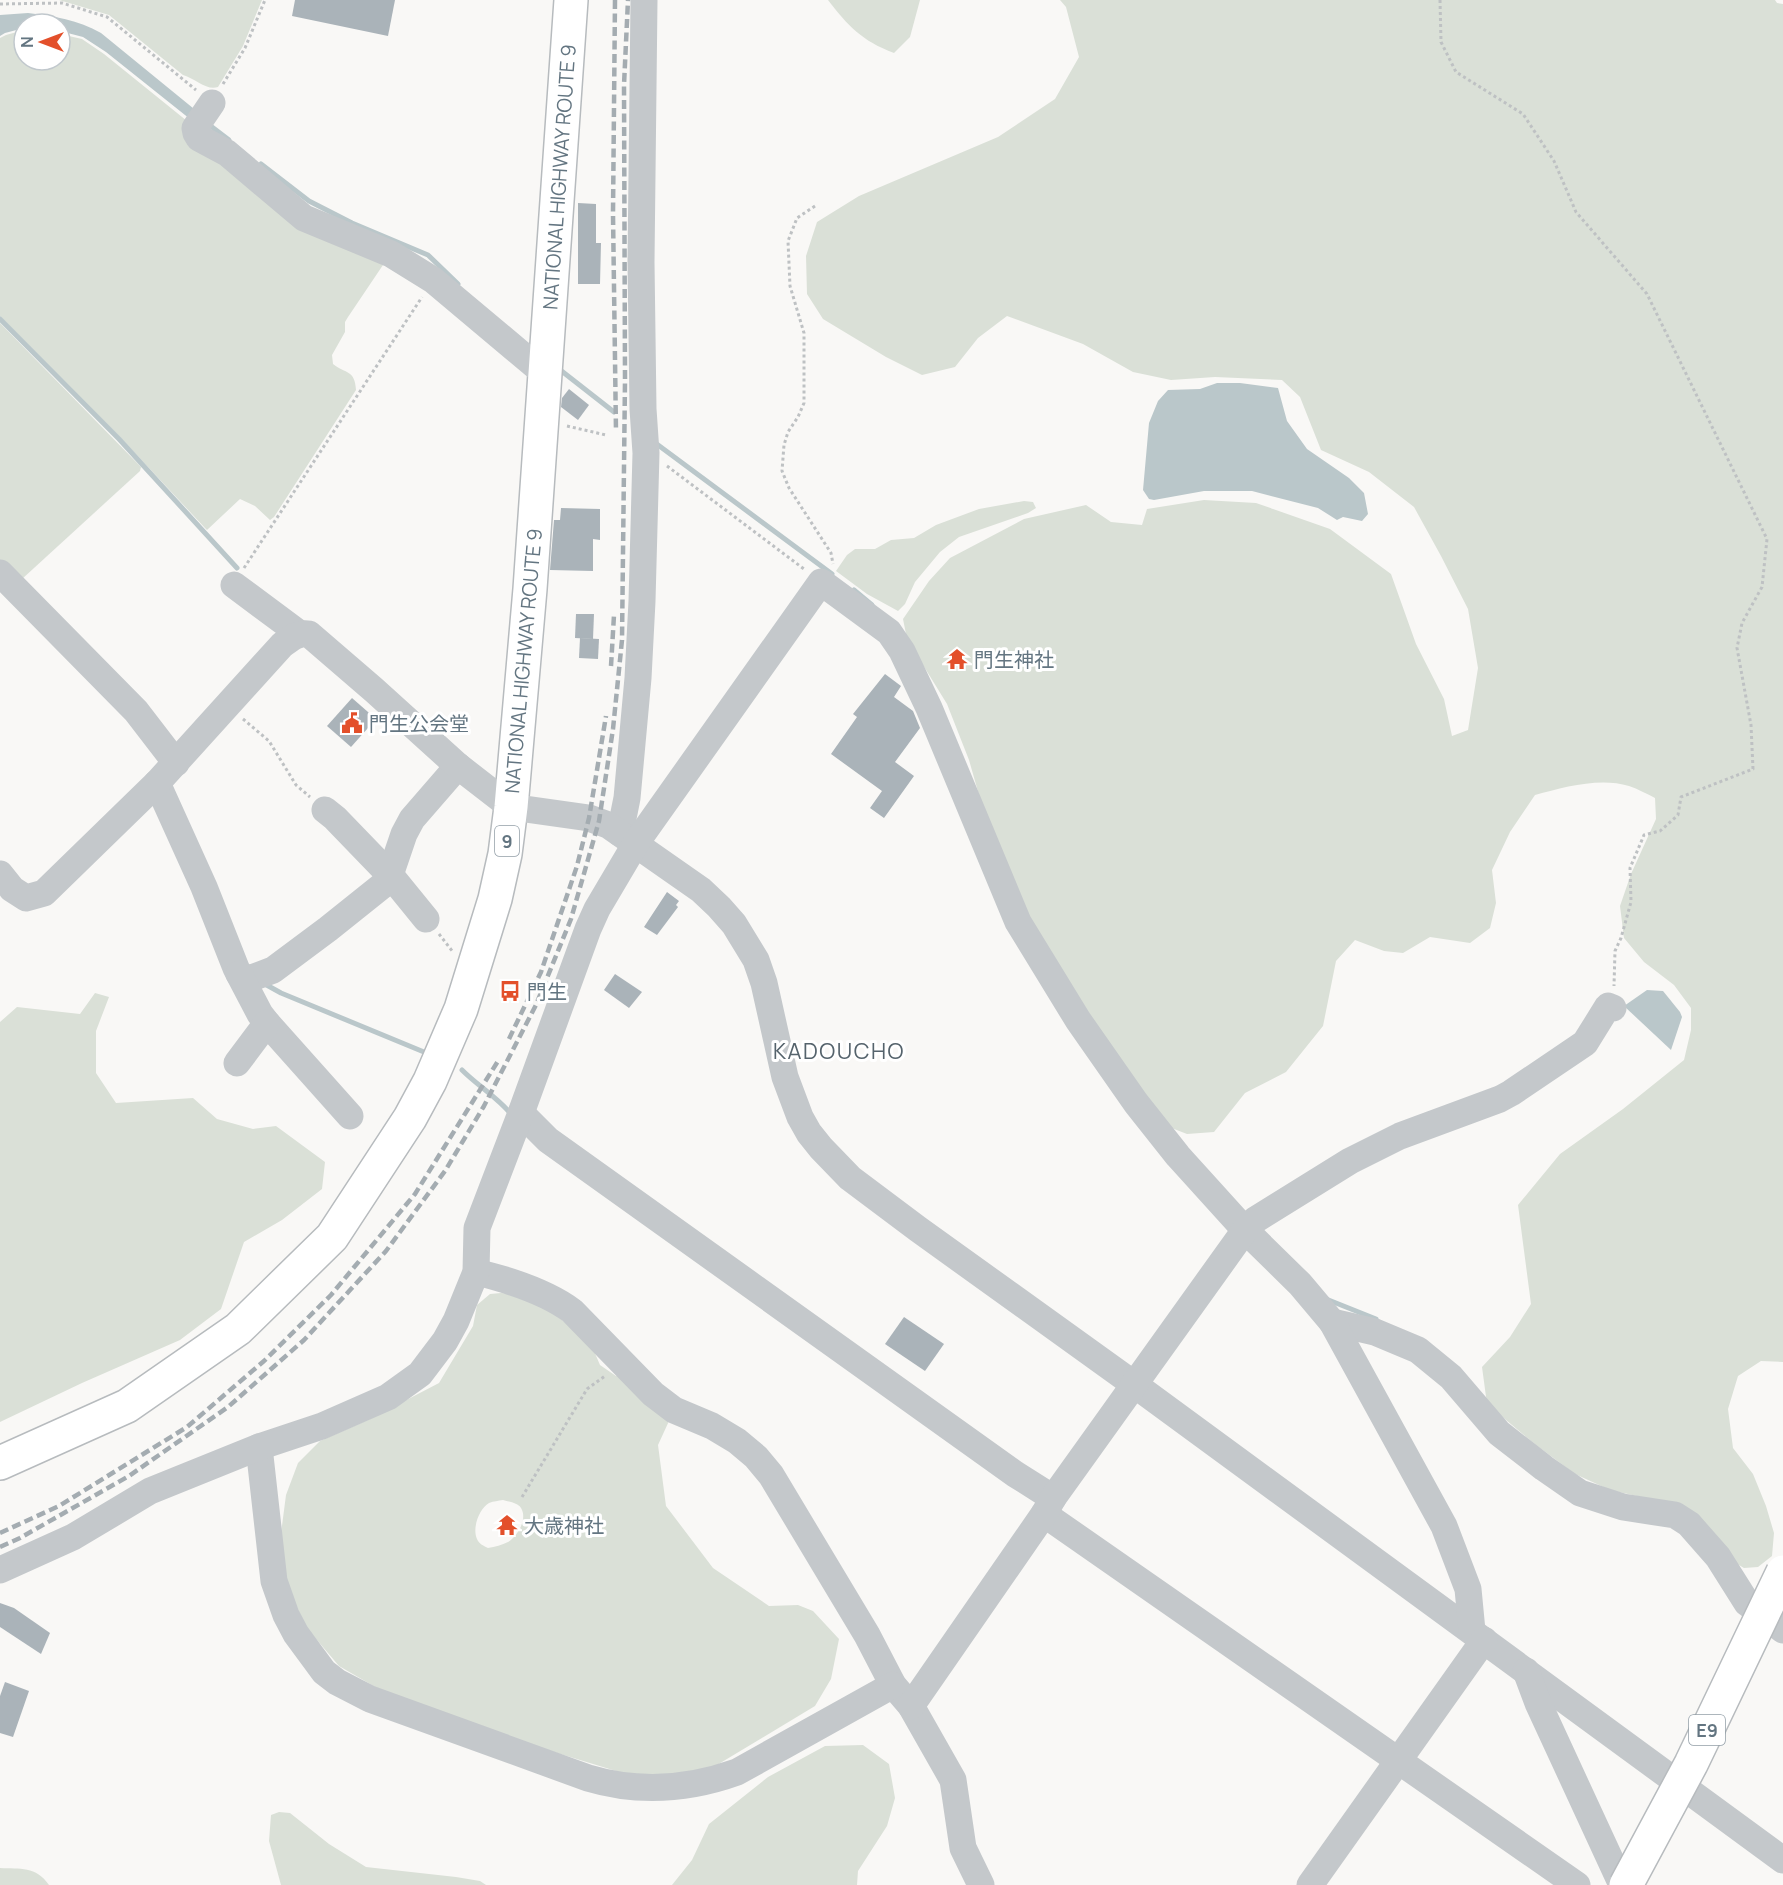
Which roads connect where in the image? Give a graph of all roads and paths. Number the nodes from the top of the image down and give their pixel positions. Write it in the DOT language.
graph roads {
  1 [pos="265,0"];
  2 [pos="571,0"];
  3 [pos="644,0"];
  4 [pos="1440,0"];
  5 [pos="0,4"];
  6 [pos="206,112"];
  7 [pos="815,206"];
  8 [pos="433,280"];
  9 [pos="545,374"];
  10 [pos="564,425"];
  11 [pos="606,435"];
  12 [pos="646,453"];
  13 [pos="0,573"];
  14 [pos="826,574"];
  15 [pos="234,585"];
  16 [pos="300,634"];
  17 [pos="227,706"];
  18 [pos="458,766"];
  19 [pos="167,772"];
  20 [pos="511,807"];
  21 [pos="325,810"];
  22 [pos="628,838"];
  23 [pos="0,874"];
  24 [pos="392,876"];
  25 [pos="426,919"];
  26 [pos="456,956"];
  27 [pos="239,974"];
  28 [pos="1613,1008"];
  29 [pos="267,1023"];
  30 [pos="237,1063"];
  31 [pos="350,1116"];
  32 [pos="518,1120"];
  33 [pos="1249,1226"];
  34 [pos="476,1272"];
  35 [pos="1332,1322"];
  36 [pos="1135,1384"];
  37 [pos="587,1389"];
  38 [pos="260,1447"];
  39 [pos="0,1463"];
  40 [pos="522,1497"];
  41 [pos="1048,1506"];
  42 [pos="0,1570"];
  43 [pos="1783,1572"];
  44 [pos="1783,1630"];
  45 [pos="1478,1636"];
  46 [pos="1526,1671"];
  47 [pos="893,1685"];
  48 [pos="911,1706"];
  49 [pos="1398,1762"];
  50 [pos="1783,1860"];
  51 [pos="981,1885"];
  52 [pos="1310,1885"];
  53 [pos="1577,1885"];
  54 [pos="1624,1885"];
  1 -- 6 [label="path"];
  2 -- 9 [label="highway, NATIONAL HIGHWAY ROUTE 9 / 9"];
  3 -- 12 [label="street"];
  4 -- 28 [label="path"];
  5 -- 6 [label="path"];
  6 -- 8 [label="street"];
  7 -- 14 [label="path"];
  8 -- 9 [label="street"];
  8 -- 15 [label="path"];
  9 -- 20 [label="highway, NATIONAL HIGHWAY ROUTE 9 / 9"];
  10 -- 11 [label="path"];
  12 -- 14 [label="path"];
  12 -- 22 [label="street"];
  13 -- 19 [label="street"];
  14 -- 22 [label="street"];
  14 -- 33 [label="street"];
  15 -- 16 [label="street"];
  16 -- 17 [label="street"];
  16 -- 18 [label="street"];
  17 -- 19 [label="street"];
  17 -- 21 [label="path"];
  18 -- 20 [label="street"];
  18 -- 24 [label="street"];
  19 -- 23 [label="street"];
  19 -- 27 [label="street"];
  20 -- 22 [label="street"];
  20 -- 39 [label="highway, NATIONAL HIGHWAY ROUTE 9 / 9"];
  21 -- 24 [label="street"];
  22 -- 32 [label="street"];
  22 -- 36 [label="street"];
  24 -- 25 [label="street"];
  24 -- 27 [label="street"];
  25 -- 26 [label="path"];
  27 -- 29 [label="street"];
  28 -- 33 [label="street"];
  29 -- 30 [label="street"];
  29 -- 31 [label="street"];
  32 -- 34 [label="street"];
  32 -- 41 [label="street"];
  33 -- 35 [label="street"];
  33 -- 36 [label="street"];
  34 -- 38 [label="street"];
  34 -- 47 [label="street"];
  35 -- 44 [label="street"];
  35 -- 45 [label="street"];
  36 -- 41 [label="street"];
  36 -- 45 [label="street"];
  37 -- 40 [label="path"];
  38 -- 42 [label="street"];
  38 -- 47 [label="street"];
  41 -- 48 [label="street"];
  41 -- 49 [label="street"];
  43 -- 54 [label="highway, E9, bridge"];
  45 -- 46 [label="street"];
  45 -- 49 [label="street"];
  46 -- 50 [label="street"];
  46 -- 54 [label="street"];
  47 -- 48 [label="street"];
  48 -- 51 [label="street"];
  49 -- 52 [label="street"];
  49 -- 53 [label="street"];
}
